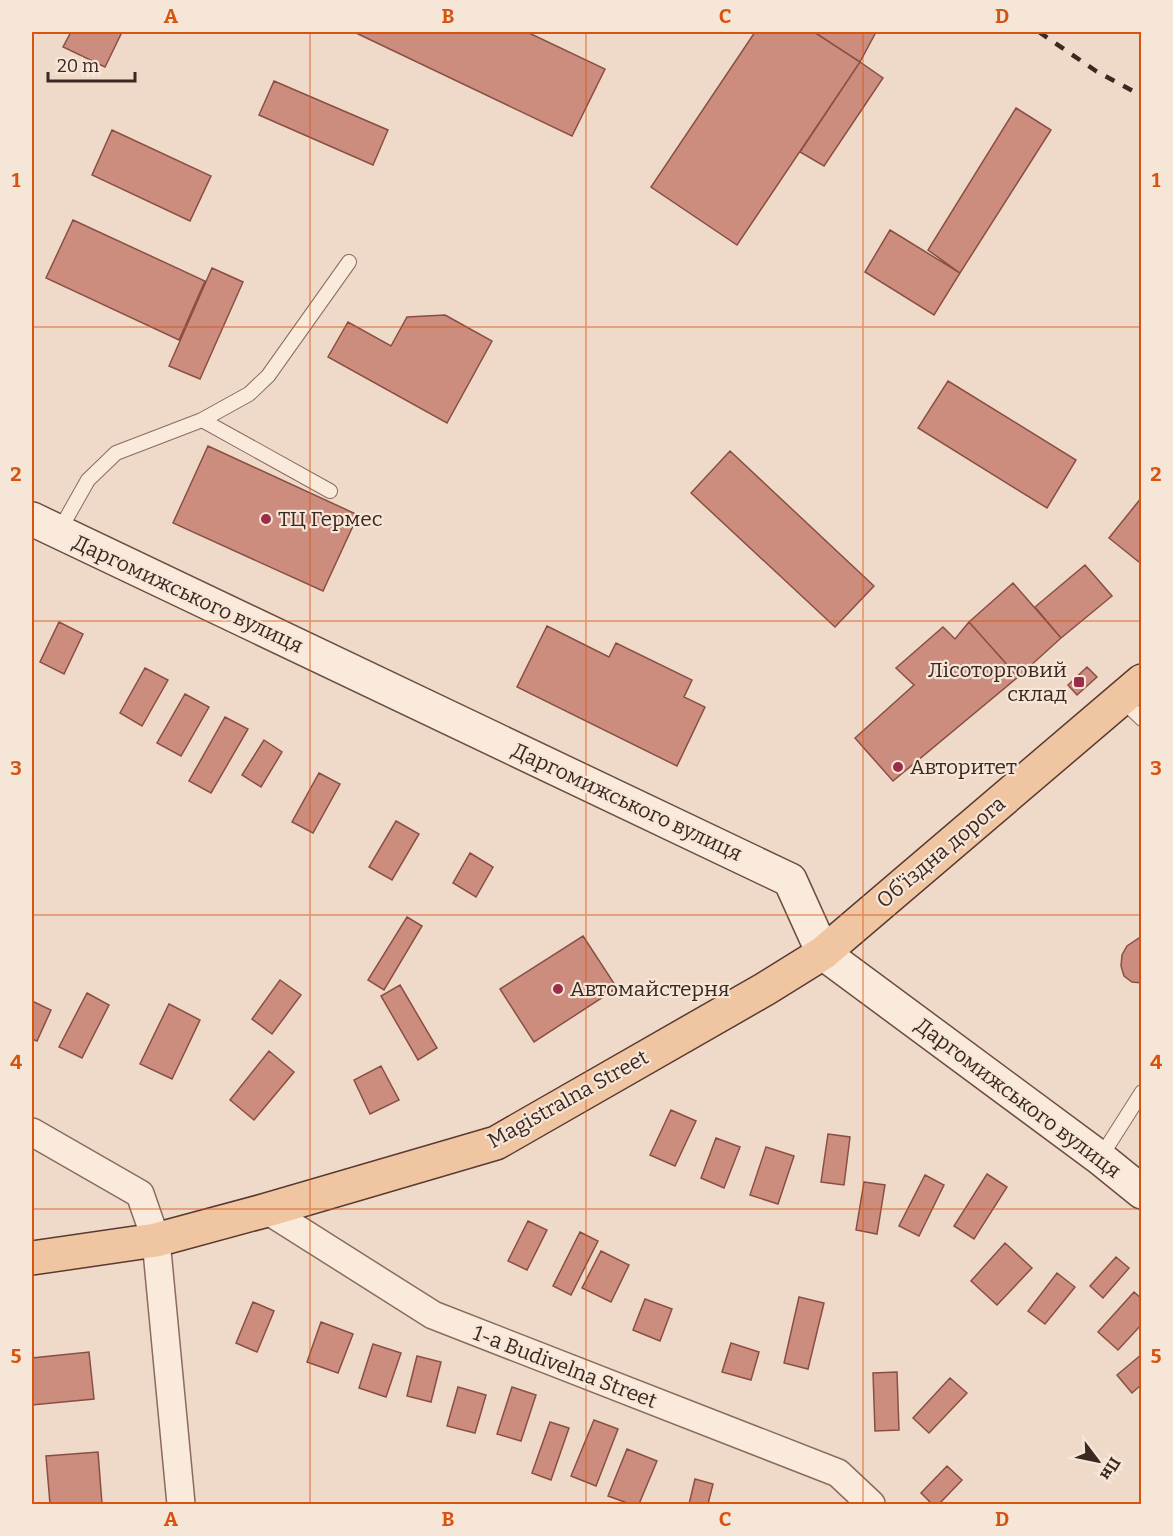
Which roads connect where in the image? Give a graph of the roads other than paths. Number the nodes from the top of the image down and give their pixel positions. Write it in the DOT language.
graph roads {
  1 [pos="349,262"];
  2 [pos="202,420"];
  3 [pos="330,491"];
  4 [pos="45,526"];
  5 [pos="1135,700"];
  6 [pos="823,953"];
  7 [pos="1142,1092"];
  8 [pos="32,1132"];
  9 [pos="1100,1158"];
  10 [pos="1142,1192"];
  11 [pos="267,1210"];
  12 [pos="156,1240"];
  13 [pos="32,1258"];
  14 [pos="181,1504"];
  15 [pos="871,1504"];
  1 -- 2 [label="lane"];
  2 -- 3 [label="lane"];
  2 -- 4 [label="lane"];
  4 -- 6 [label="street, Даргомижського вулиця"];
  5 -- 6 [label="main road, Об'їздна дорога"];
  6 -- 9 [label="street, Даргомижського вулиця"];
  6 -- 11 [label="main road, Magistralna Street"];
  7 -- 9 [label="lane"];
  8 -- 12 [label="street"];
  9 -- 10 [label="street, Даргомижського вулиця"];
  11 -- 12 [label="main road, Magistralna Street"];
  11 -- 15 [label="street, 1-a Budivelna Street"];
  12 -- 13 [label="main road, Magistralna Street"];
  12 -- 14 [label="street"];
}
